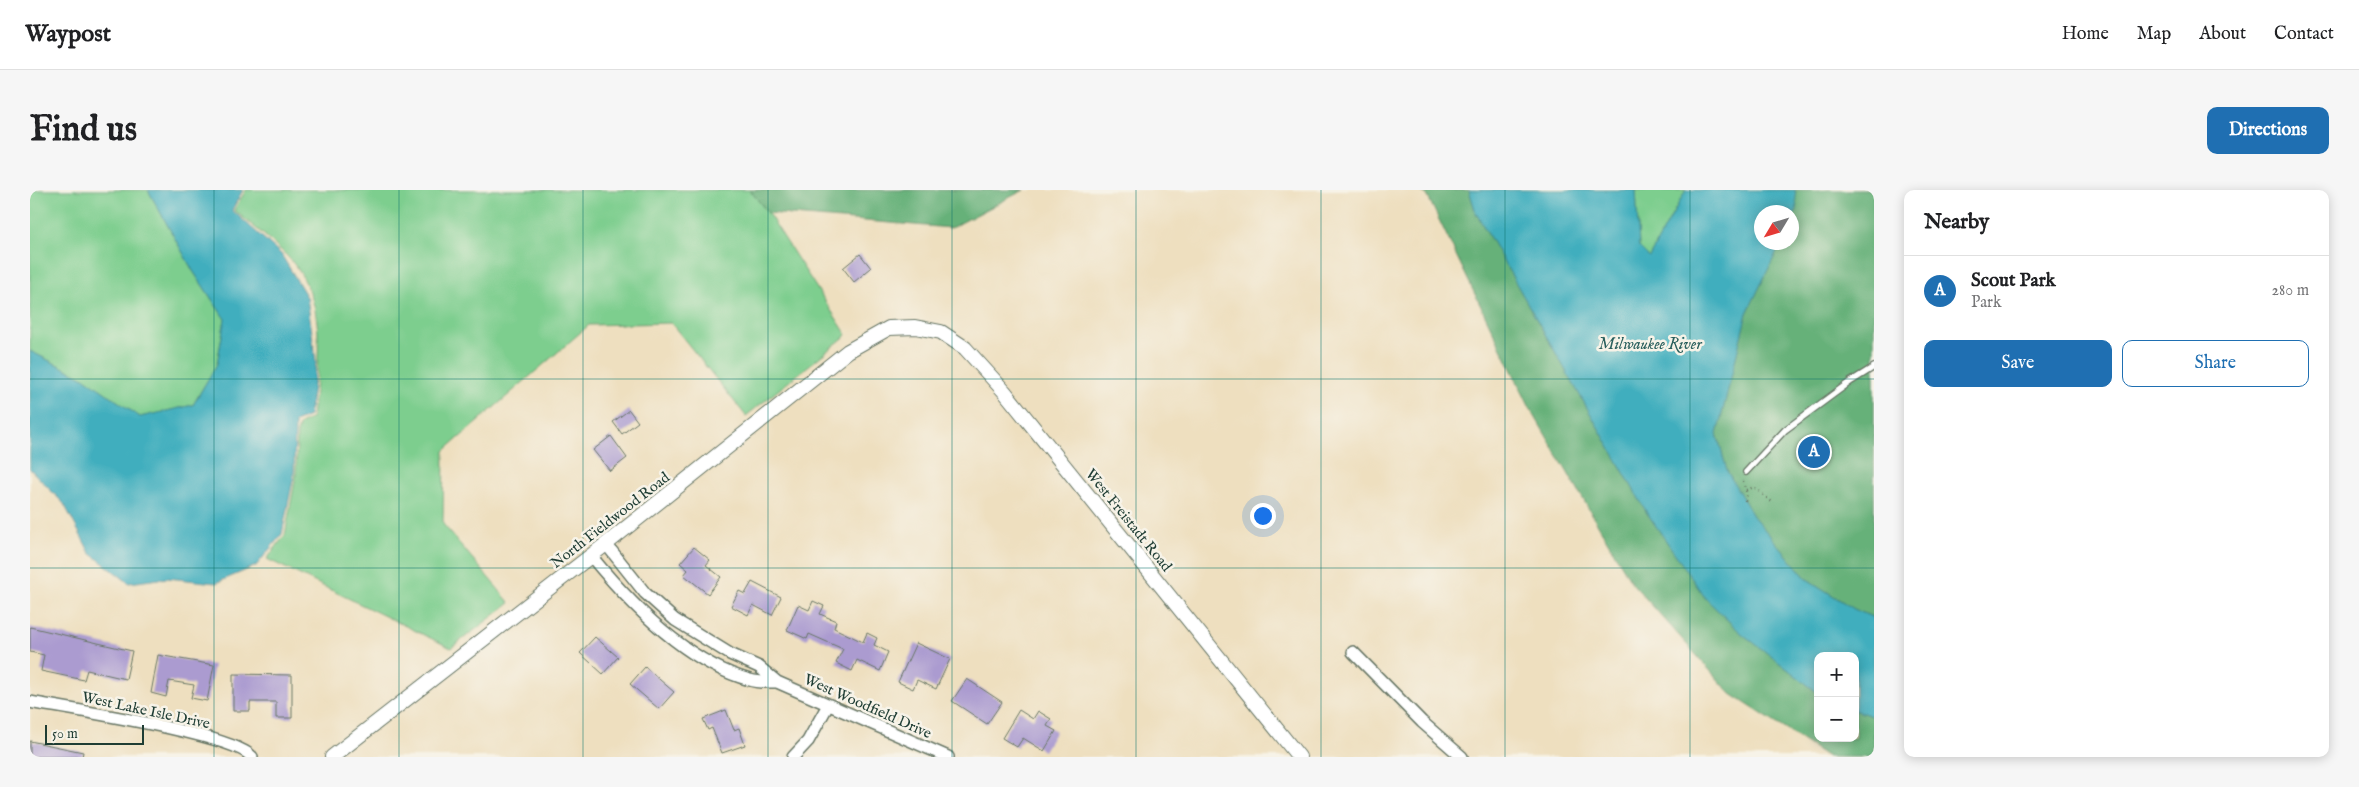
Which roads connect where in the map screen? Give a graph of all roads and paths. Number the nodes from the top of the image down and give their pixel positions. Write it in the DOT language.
graph roads {
  1 [pos="915,327"];
  2 [pos="1874,367"];
  3 [pos="1746,472"];
  4 [pos="1746,490"];
  5 [pos="1745,501"];
  6 [pos="1773,503"];
  7 [pos="606,544"];
  8 [pos="591,556"];
  9 [pos="645,593"];
  10 [pos="633,605"];
  11 [pos="701,638"];
  12 [pos="693,652"];
  13 [pos="1352,652"];
  14 [pos="777,682"];
  15 [pos="30,702"];
  16 [pos="828,705"];
  17 [pos="252,757"];
  18 [pos="332,757"];
  19 [pos="793,757"];
  20 [pos="948,757"];
  21 [pos="1299,757"];
  22 [pos="1462,757"];
  1 -- 7 [label="street, North Fieldwood Road"];
  1 -- 21 [label="street, West Freistadt Road"];
  2 -- 3 [label="lane"];
  3 -- 4 [label="path"];
  4 -- 5 [label="path"];
  4 -- 6 [label="path"];
  7 -- 8 [label="street, North Fieldwood Road"];
  7 -- 9 [label="street, West Woodfield Drive"];
  8 -- 10 [label="street, West Woodfield Drive"];
  8 -- 18 [label="street, North Fieldwood Road"];
  9 -- 10 [label="street"];
  9 -- 11 [label="street, West Woodfield Drive"];
  10 -- 12 [label="street, West Woodfield Drive"];
  11 -- 12 [label="street"];
  11 -- 14 [label="street, West Woodfield Drive"];
  12 -- 14 [label="street, West Woodfield Drive"];
  13 -- 22 [label="street"];
  14 -- 16 [label="street, West Woodfield Drive"];
  15 -- 17 [label="street, West Lake Isle Drive"];
  16 -- 19 [label="street"];
  16 -- 20 [label="street, West Woodfield Drive"];
}
